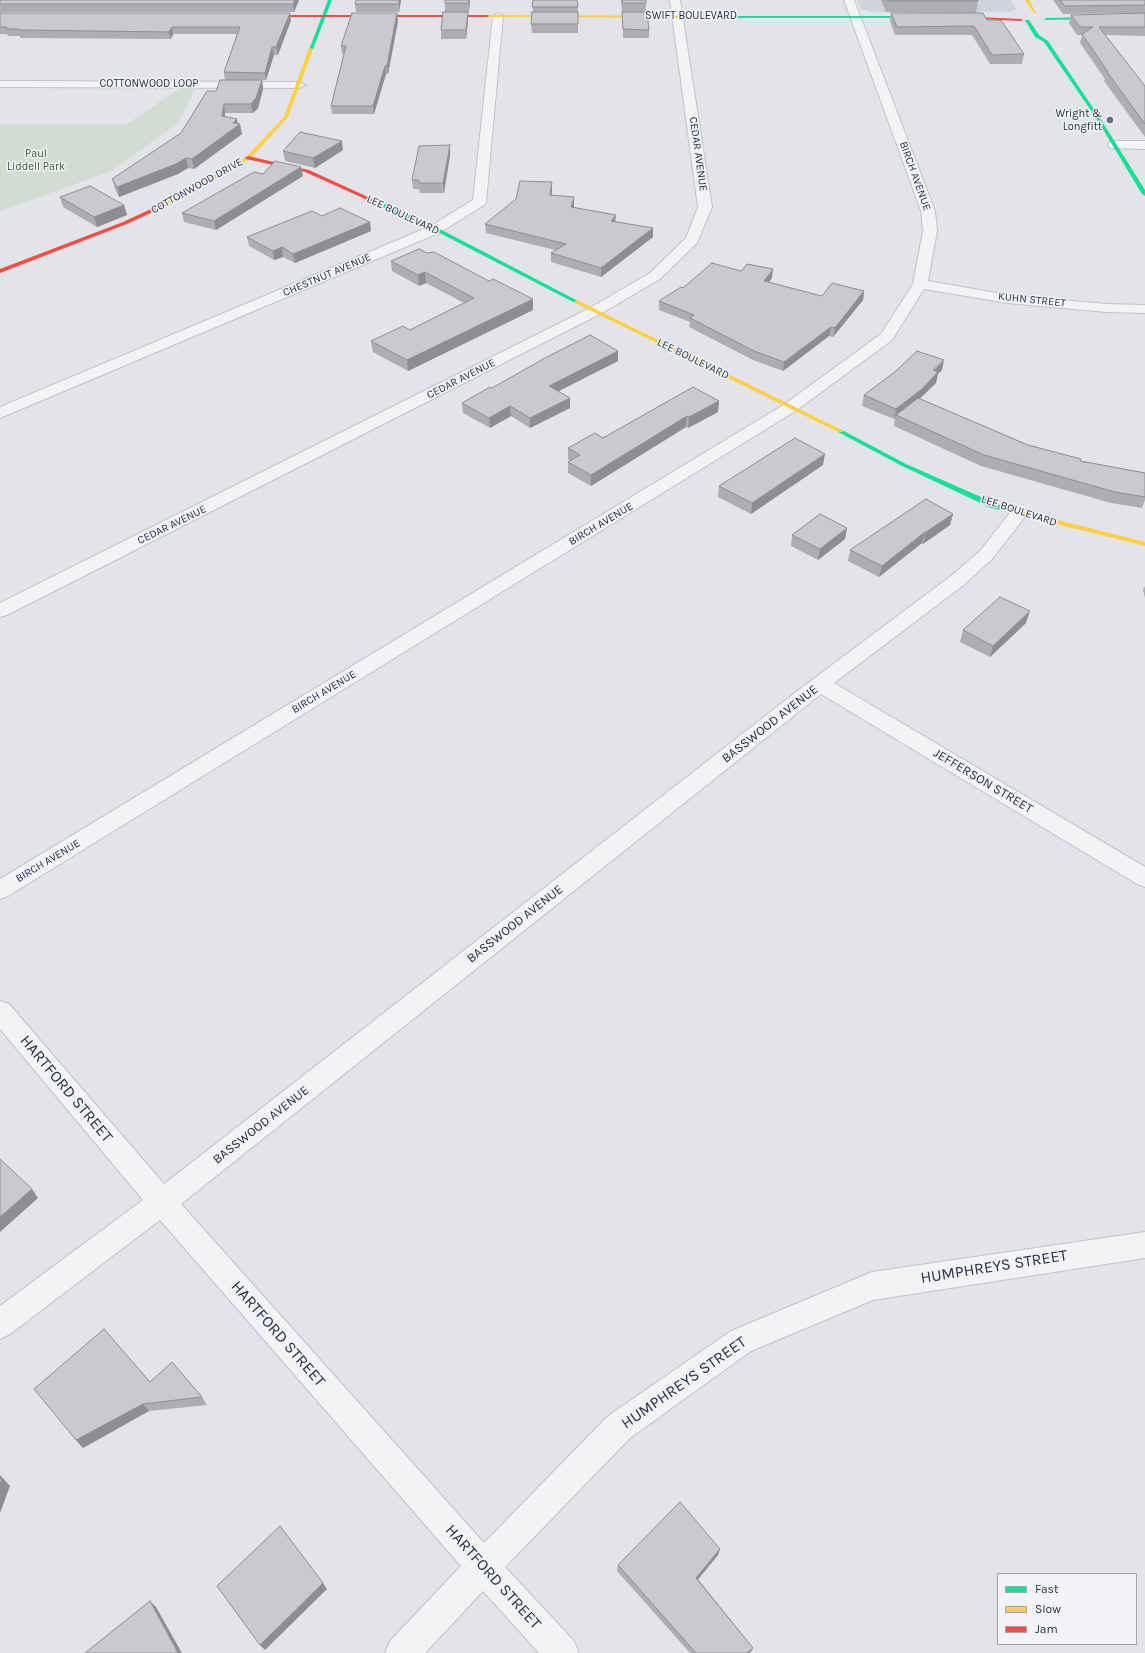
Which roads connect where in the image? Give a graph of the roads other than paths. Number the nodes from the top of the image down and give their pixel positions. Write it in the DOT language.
graph roads {
  1 [pos="330,0"];
  2 [pos="675,0"];
  3 [pos="850,0"];
  4 [pos="1027,0"];
  5 [pos="1021,15"];
  6 [pos="253,16"];
  7 [pos="325,16"];
  8 [pos="498,16"];
  9 [pos="677,16"];
  10 [pos="856,17"];
  11 [pos="928,17"];
  12 [pos="951,17"];
  13 [pos="1041,17"];
  14 [pos="1145,17"];
  15 [pos="1046,41"];
  16 [pos="0,84"];
  17 [pos="299,85"];
  18 [pos="1114,144"];
  19 [pos="1145,144"];
  20 [pos="248,158"];
  21 [pos="1145,194"];
  22 [pos="436,229"];
  23 [pos="0,271"];
  24 [pos="920,284"];
  25 [pos="1145,309"];
  26 [pos="595,312"];
  27 [pos="791,407"];
  28 [pos="0,413"];
  29 [pos="1019,513"];
  30 [pos="1145,544"];
  31 [pos="0,611"];
  32 [pos="820,684"];
  33 [pos="1145,878"];
  34 [pos="0,890"];
  35 [pos="0,1011"];
  36 [pos="162,1202"];
  37 [pos="1145,1244"];
  38 [pos="0,1324"];
  39 [pos="483,1566"];
  40 [pos="402,1653"];
  41 [pos="562,1653"];
  1 -- 7 [label="street, COTTONWOOD DRIVE"];
  2 -- 9 [label="street, CEDAR AVENUE"];
  3 -- 10 [label="street, BIRCH AVENUE"];
  4 -- 13 [label="street"];
  5 -- 12 [label="street"];
  5 -- 13 [label="street"];
  5 -- 15 [label="street"];
  6 -- 7 [label="street, SWIFT BOULEVARD"];
  7 -- 8 [label="street, SWIFT BOULEVARD"];
  7 -- 17 [label="street, COTTONWOOD DRIVE"];
  8 -- 9 [label="street, SWIFT BOULEVARD"];
  8 -- 22 [label="street, CHESTNUT AVENUE"];
  9 -- 10 [label="street, SWIFT BOULEVARD"];
  9 -- 26 [label="street, CEDAR AVENUE"];
  10 -- 11 [label="street, SWIFT BOULEVARD"];
  10 -- 24 [label="street, BIRCH AVENUE"];
  13 -- 14 [label="street"];
  13 -- 15 [label="street"];
  15 -- 18 [label="street"];
  16 -- 17 [label="street, COTTONWOOD LOOP"];
  17 -- 20 [label="street, COTTONWOOD DRIVE"];
  18 -- 19 [label="street"];
  18 -- 21 [label="street"];
  20 -- 22 [label="street, LEE BOULEVARD"];
  20 -- 23 [label="street, COTTONWOOD DRIVE"];
  22 -- 26 [label="street, LEE BOULEVARD"];
  22 -- 28 [label="street, CHESTNUT AVENUE"];
  24 -- 25 [label="street, KUHN STREET"];
  24 -- 27 [label="street, BIRCH AVENUE"];
  26 -- 27 [label="street, LEE BOULEVARD"];
  26 -- 31 [label="street, CEDAR AVENUE"];
  27 -- 29 [label="street, LEE BOULEVARD"];
  27 -- 34 [label="street, BIRCH AVENUE"];
  29 -- 30 [label="street, LEE BOULEVARD"];
  29 -- 32 [label="street, BASSWOOD AVENUE"];
  32 -- 33 [label="street, JEFFERSON STREET"];
  32 -- 36 [label="street, BASSWOOD AVENUE"];
  35 -- 36 [label="street, HARTFORD STREET"];
  36 -- 38 [label="street, BASSWOOD AVENUE"];
  36 -- 39 [label="street, HARTFORD STREET"];
  37 -- 39 [label="street, HUMPHREYS STREET"];
  39 -- 40 [label="street, HUMPHREYS STREET"];
  39 -- 41 [label="street, HARTFORD STREET"];
}
